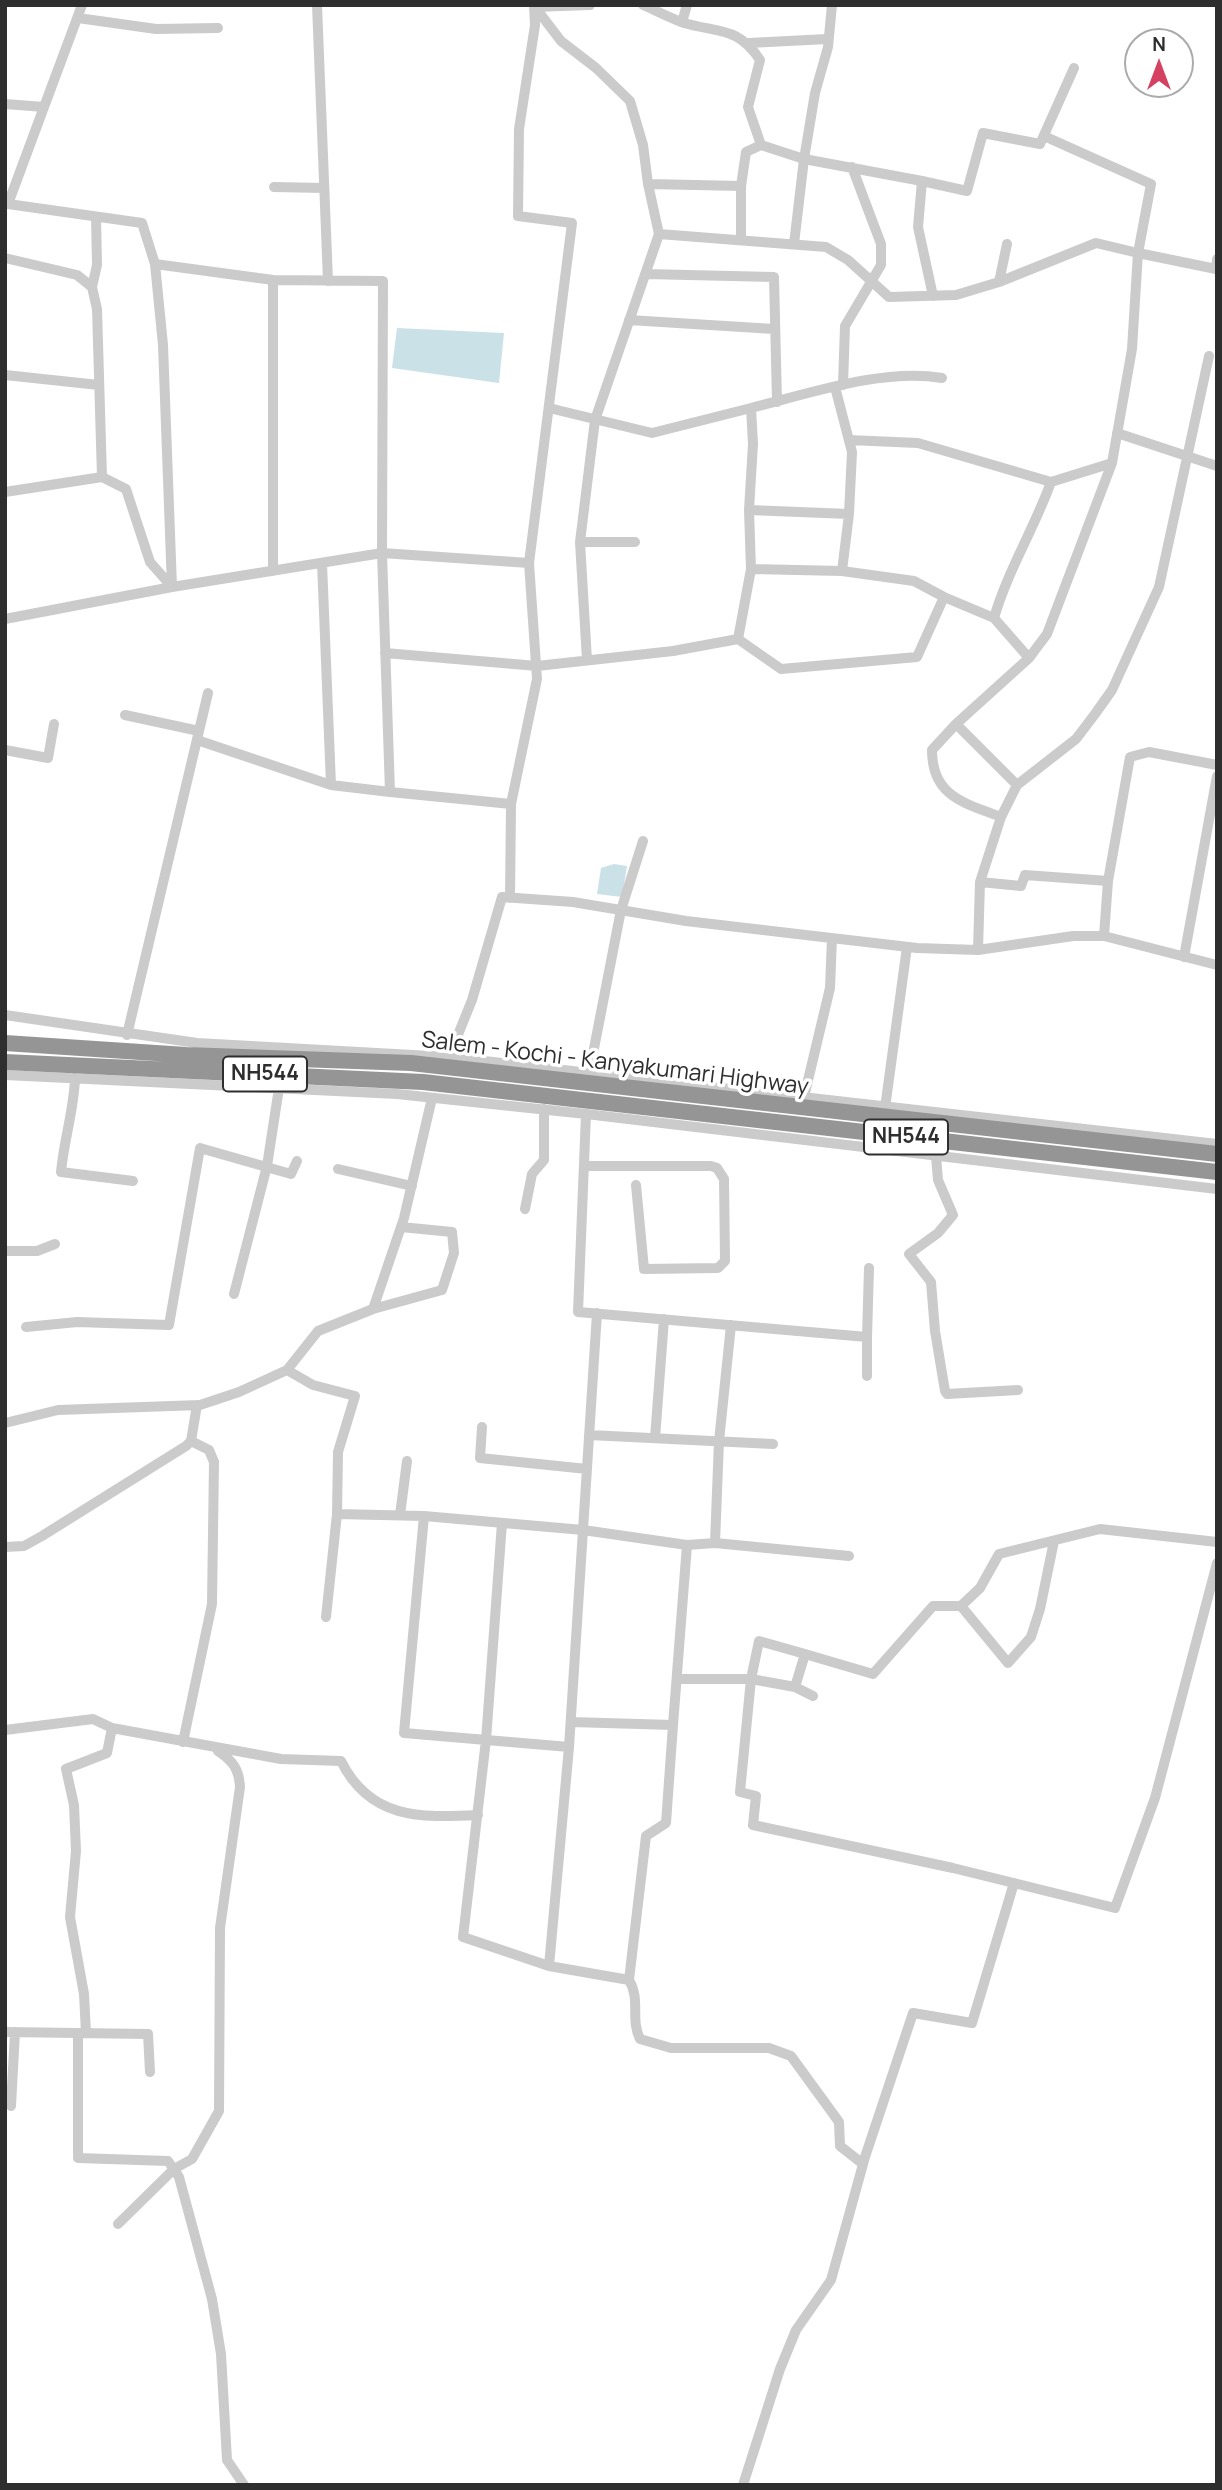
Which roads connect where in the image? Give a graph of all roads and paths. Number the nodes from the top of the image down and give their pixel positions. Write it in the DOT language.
graph roads {
  1 [pos="82,5"];
  2 [pos="317,5"];
  3 [pos="590,5"];
  4 [pos="643,5"];
  5 [pos="687,5"];
  6 [pos="832,5"];
  7 [pos="534,6"];
  8 [pos="78,18"];
  9 [pos="682,22"];
  10 [pos="218,28"];
  11 [pos="827,39"];
  12 [pos="749,43"];
  13 [pos="1074,68"];
  14 [pos="5,104"];
  15 [pos="44,107"];
  16 [pos="1044,136"];
  17 [pos="761,145"];
  18 [pos="804,159"];
  19 [pos="852,167"];
  20 [pos="922,181"];
  21 [pos="648,184"];
  22 [pos="741,186"];
  23 [pos="274,187"];
  24 [pos="324,188"];
  25 [pos="7,203"];
  26 [pos="96,217"];
  27 [pos="659,234"];
  28 [pos="741,240"];
  29 [pos="794,244"];
  30 [pos="1007,244"];
  31 [pos="1138,253"];
  32 [pos="5,258"];
  33 [pos="1217,259"];
  34 [pos="155,264"];
  35 [pos="645,274"];
  36 [pos="273,279"];
  37 [pos="328,281"];
  38 [pos="869,281"];
  39 [pos="999,282"];
  40 [pos="92,287"];
  41 [pos="933,296"];
  42 [pos="629,320"];
  43 [pos="774,329"];
  44 [pos="1209,356"];
  45 [pos="5,375"];
  46 [pos="942,377"];
  47 [pos="99,385"];
  48 [pos="839,386"];
  49 [pos="777,401"];
  50 [pos="549,408"];
  51 [pos="751,408"];
  52 [pos="595,419"];
  53 [pos="1117,433"];
  54 [pos="849,440"];
  55 [pos="1188,457"];
  56 [pos="1112,463"];
  57 [pos="1217,466"];
  58 [pos="102,477"];
  59 [pos="1051,482"];
  60 [pos="5,492"];
  61 [pos="749,510"];
  62 [pos="849,514"];
  63 [pos="580,542"];
  64 [pos="635,542"];
  65 [pos="382,553"];
  66 [pos="322,563"];
  67 [pos="529,563"];
  68 [pos="751,569"];
  69 [pos="842,570"];
  70 [pos="273,571"];
  71 [pos="172,587"];
  72 [pos="944,597"];
  73 [pos="993,618"];
  74 [pos="5,620"];
  75 [pos="738,639"];
  76 [pos="385,653"];
  77 [pos="1029,658"];
  78 [pos="587,660"];
  79 [pos="537,666"];
  80 [pos="208,693"];
  81 [pos="125,715"];
  82 [pos="54,724"];
  83 [pos="956,724"];
  84 [pos="198,736"];
  85 [pos="5,751"];
  86 [pos="1217,765"];
  87 [pos="1217,776"];
  88 [pos="331,785"];
  89 [pos="1017,785"];
  90 [pos="390,792"];
  91 [pos="511,804"];
  92 [pos="1001,817"];
  93 [pos="1214,819"];
  94 [pos="643,841"];
  95 [pos="1108,881"];
  96 [pos="981,882"];
  97 [pos="510,898"];
  98 [pos="621,910"];
  99 [pos="1104,936"];
  100 [pos="832,938"];
  101 [pos="907,947"];
  102 [pos="978,950"];
  103 [pos="1184,957"];
  104 [pos="1217,965"];
  105 [pos="5,1015"];
  106 [pos="127,1035"];
  107 [pos="457,1037"];
  108 [pos="5,1042"];
  109 [pos="449,1057"];
  110 [pos="477,1060"];
  111 [pos="5,1062"];
  112 [pos="589,1074"];
  113 [pos="5,1075"];
  114 [pos="75,1078"];
  115 [pos="279,1088"];
  116 [pos="804,1097"];
  117 [pos="432,1098"];
  118 [pos="885,1108"];
  119 [pos="544,1110"];
  120 [pos="586,1114"];
  121 [pos="1217,1144"];
  122 [pos="1217,1154"];
  123 [pos="936,1156"];
  124 [pos="297,1161"];
  125 [pos="267,1166"];
  126 [pos="584,1166"];
  127 [pos="338,1170"];
  128 [pos="1217,1171"];
  129 [pos="133,1181"];
  130 [pos="636,1185"];
  131 [pos="412,1186"];
  132 [pos="1217,1189"];
  133 [pos="525,1209"];
  134 [pos="401,1227"];
  135 [pos="55,1244"];
  136 [pos="5,1251"];
  137 [pos="869,1268"];
  138 [pos="234,1294"];
  139 [pos="373,1310"];
  140 [pos="597,1313"];
  141 [pos="664,1319"];
  142 [pos="731,1325"];
  143 [pos="26,1327"];
  144 [pos="867,1337"];
  145 [pos="287,1370"];
  146 [pos="867,1376"];
  147 [pos="1018,1390"];
  148 [pos="197,1405"];
  149 [pos="5,1423"];
  150 [pos="482,1427"];
  151 [pos="589,1435"];
  152 [pos="655,1438"];
  153 [pos="191,1441"];
  154 [pos="719,1441"];
  155 [pos="773,1444"];
  156 [pos="407,1461"];
  157 [pos="587,1469"];
  158 [pos="337,1514"];
  159 [pos="400,1515"];
  160 [pos="424,1516"];
  161 [pos="502,1523"];
  162 [pos="583,1530"];
  163 [pos="1054,1541"];
  164 [pos="1217,1542"];
  165 [pos="715,1543"];
  166 [pos="688,1545"];
  167 [pos="5,1547"];
  168 [pos="849,1556"];
  169 [pos="1217,1563"];
  170 [pos="961,1606"];
  171 [pos="326,1617"];
  172 [pos="805,1654"];
  173 [pos="677,1679"];
  174 [pos="751,1679"];
  175 [pos="795,1686"];
  176 [pos="813,1696"];
  177 [pos="571,1722"];
  178 [pos="673,1726"];
  179 [pos="112,1728"];
  180 [pos="5,1730"];
  181 [pos="486,1740"];
  182 [pos="183,1742"];
  183 [pos="569,1747"];
  184 [pos="213,1748"];
  185 [pos="478,1815"];
  186 [pos="1014,1883"];
  187 [pos="549,1966"];
  188 [pos="629,1980"];
  189 [pos="10,2032"];
  190 [pos="82,2033"];
  191 [pos="150,2072"];
  192 [pos="11,2106"];
  193 [pos="863,2164"];
  194 [pos="174,2169"];
  195 [pos="118,2224"];
  196 [pos="244,2485"];
  197 [pos="743,2485"];
  1 -- 8 [label="street"];
  2 -- 24 [label="street"];
  3 -- 7 [label="street"];
  4 -- 9 [label="street"];
  5 -- 9 [label="street"];
  6 -- 11 [label="street"];
  7 -- 21 [label="street"];
  7 -- 50 [label="street"];
  8 -- 10 [label="street"];
  8 -- 15 [label="street"];
  9 -- 12 [label="street"];
  11 -- 12 [label="street"];
  11 -- 18 [label="street"];
  12 -- 17 [label="street"];
  13 -- 16 [label="street"];
  14 -- 15 [label="street"];
  15 -- 25 [label="street"];
  16 -- 20 [label="street"];
  16 -- 31 [label="street"];
  17 -- 18 [label="street"];
  17 -- 22 [label="street"];
  18 -- 19 [label="street"];
  18 -- 29 [label="street"];
  19 -- 20 [label="street"];
  19 -- 38 [label="street"];
  20 -- 41 [label="street"];
  21 -- 22 [label="street"];
  21 -- 27 [label="street"];
  22 -- 28 [label="street"];
  23 -- 24 [label="street"];
  24 -- 37 [label="street"];
  25 -- 26 [label="street"];
  26 -- 34 [label="street"];
  26 -- 40 [label="street"];
  27 -- 28 [label="street"];
  27 -- 35 [label="street"];
  28 -- 29 [label="street"];
  29 -- 38 [label="street"];
  30 -- 39 [label="street"];
  31 -- 33 [label="street"];
  31 -- 39 [label="street"];
  31 -- 53 [label="street"];
  32 -- 40 [label="street"];
  34 -- 36 [label="street"];
  34 -- 71 [label="street"];
  35 -- 42 [label="street"];
  35 -- 43 [label="street"];
  36 -- 37 [label="street"];
  36 -- 70 [label="street"];
  37 -- 65 [label="street"];
  38 -- 41 [label="street"];
  38 -- 48 [label="street"];
  39 -- 41 [label="street"];
  40 -- 47 [label="street"];
  42 -- 43 [label="street"];
  42 -- 52 [label="street"];
  43 -- 49 [label="street"];
  44 -- 55 [label="street"];
  45 -- 47 [label="street"];
  46 -- 48 [label="street"];
  47 -- 58 [label="street"];
  48 -- 49 [label="street"];
  48 -- 54 [label="street"];
  49 -- 51 [label="street"];
  50 -- 52 [label="street"];
  50 -- 67 [label="street"];
  51 -- 52 [label="street"];
  51 -- 61 [label="street"];
  52 -- 63 [label="street"];
  53 -- 55 [label="street"];
  53 -- 56 [label="street"];
  54 -- 59 [label="street"];
  54 -- 62 [label="street"];
  55 -- 57 [label="street"];
  55 -- 89 [label="street"];
  56 -- 59 [label="street"];
  56 -- 77 [label="street"];
  58 -- 60 [label="street"];
  58 -- 71 [label="street"];
  59 -- 73 [label="street"];
  61 -- 62 [label="street"];
  61 -- 68 [label="street"];
  62 -- 69 [label="street"];
  63 -- 64 [label="street"];
  63 -- 78 [label="street"];
  65 -- 66 [label="street"];
  65 -- 67 [label="street"];
  65 -- 76 [label="street"];
  66 -- 70 [label="street"];
  66 -- 88 [label="street"];
  67 -- 79 [label="street"];
  68 -- 69 [label="street"];
  68 -- 75 [label="street"];
  69 -- 72 [label="street"];
  70 -- 71 [label="street"];
  71 -- 74 [label="street"];
  72 -- 73 [label="street"];
  72 -- 75 [label="street"];
  73 -- 77 [label="street"];
  75 -- 78 [label="street"];
  76 -- 79 [label="street"];
  76 -- 90 [label="street"];
  77 -- 83 [label="street"];
  78 -- 79 [label="street"];
  79 -- 91 [label="street"];
  80 -- 84 [label="street"];
  81 -- 84 [label="street"];
  82 -- 85 [label="street"];
  83 -- 89 [label="street"];
  83 -- 92 [label="street"];
  84 -- 88 [label="street"];
  84 -- 106 [label="street"];
  86 -- 95 [label="street"];
  87 -- 93 [label="street"];
  88 -- 90 [label="street"];
  89 -- 92 [label="street"];
  90 -- 91 [label="street"];
  91 -- 97 [label="street"];
  92 -- 96 [label="street"];
  93 -- 103 [label="street"];
  94 -- 98 [label="street"];
  95 -- 96 [label="street"];
  95 -- 99 [label="street"];
  96 -- 102 [label="street"];
  97 -- 98 [label="street"];
  97 -- 107 [label="street"];
  98 -- 100 [label="street"];
  98 -- 112 [label="street"];
  99 -- 102 [label="street"];
  99 -- 103 [label="street"];
  100 -- 101 [label="street"];
  100 -- 116 [label="street"];
  101 -- 102 [label="street"];
  101 -- 118 [label="street"];
  103 -- 104 [label="street"];
  105 -- 106 [label="street"];
  106 -- 109 [label="street"];
  107 -- 109 [label="street"];
  107 -- 110 [label="street"];
  108 -- 122 [label="highway, Salem - Kochi - Kanyakumari Highway / NH544"];
  109 -- 110 [label="street"];
  110 -- 112 [label="street"];
  111 -- 128 [label="highway, Salem - Kochi - Kanyakumari Highway / NH544"];
  112 -- 116 [label="street"];
  113 -- 114 [label="street"];
  114 -- 115 [label="street"];
  114 -- 129 [label="street"];
  115 -- 117 [label="street"];
  115 -- 125 [label="street"];
  116 -- 118 [label="street"];
  117 -- 119 [label="street"];
  117 -- 131 [label="street"];
  118 -- 121 [label="street"];
  119 -- 120 [label="street"];
  119 -- 133 [label="street"];
  120 -- 123 [label="street"];
  120 -- 126 [label="street"];
  123 -- 132 [label="street"];
  123 -- 147 [label="street"];
  124 -- 125 [label="street"];
  125 -- 138 [label="street"];
  125 -- 143 [label="street"];
  126 -- 130 [label="street"];
  126 -- 140 [label="street"];
  127 -- 131 [label="street"];
  131 -- 134 [label="street"];
  134 -- 139 [label="street"];
  134 -- 139 [label="street"];
  135 -- 136 [label="street"];
  137 -- 144 [label="street"];
  139 -- 145 [label="street"];
  140 -- 141 [label="street"];
  140 -- 151 [label="street"];
  141 -- 142 [label="street"];
  141 -- 152 [label="street"];
  142 -- 144 [label="street"];
  142 -- 154 [label="street"];
  144 -- 146 [label="street"];
  145 -- 148 [label="street"];
  145 -- 158 [label="street"];
  148 -- 149 [label="street"];
  148 -- 153 [label="street"];
  150 -- 157 [label="street"];
  151 -- 152 [label="street"];
  151 -- 157 [label="street"];
  152 -- 154 [label="street"];
  153 -- 167 [label="street"];
  153 -- 182 [label="street"];
  154 -- 155 [label="street"];
  154 -- 165 [label="street"];
  156 -- 159 [label="street"];
  157 -- 162 [label="street"];
  158 -- 159 [label="street"];
  158 -- 171 [label="street"];
  159 -- 160 [label="street"];
  160 -- 161 [label="street"];
  160 -- 181 [label="street"];
  161 -- 162 [label="street"];
  161 -- 181 [label="street"];
  162 -- 166 [label="street"];
  162 -- 177 [label="street"];
  163 -- 164 [label="street"];
  163 -- 170 [label="street"];
  163 -- 170 [label="street"];
  165 -- 166 [label="street"];
  165 -- 168 [label="street"];
  166 -- 173 [label="street"];
  169 -- 186 [label="street"];
  170 -- 172 [label="street"];
  172 -- 174 [label="street"];
  172 -- 175 [label="street"];
  173 -- 174 [label="street"];
  173 -- 178 [label="street"];
  174 -- 175 [label="street"];
  174 -- 186 [label="street"];
  175 -- 176 [label="street"];
  177 -- 178 [label="street"];
  177 -- 183 [label="street"];
  178 -- 188 [label="street"];
  179 -- 180 [label="street"];
  179 -- 182 [label="street"];
  179 -- 190 [label="street"];
  181 -- 183 [label="street"];
  181 -- 185 [label="street"];
  182 -- 184 [label="street"];
  183 -- 187 [label="street"];
  184 -- 185 [label="street"];
  184 -- 194 [label="street"];
  185 -- 187 [label="street"];
  186 -- 193 [label="street"];
  187 -- 188 [label="street"];
  188 -- 193 [label="street"];
  189 -- 190 [label="street"];
  189 -- 192 [label="street"];
  190 -- 191 [label="street"];
  190 -- 194 [label="street"];
  193 -- 197 [label="street"];
  194 -- 195 [label="street"];
  194 -- 196 [label="street"];
}
